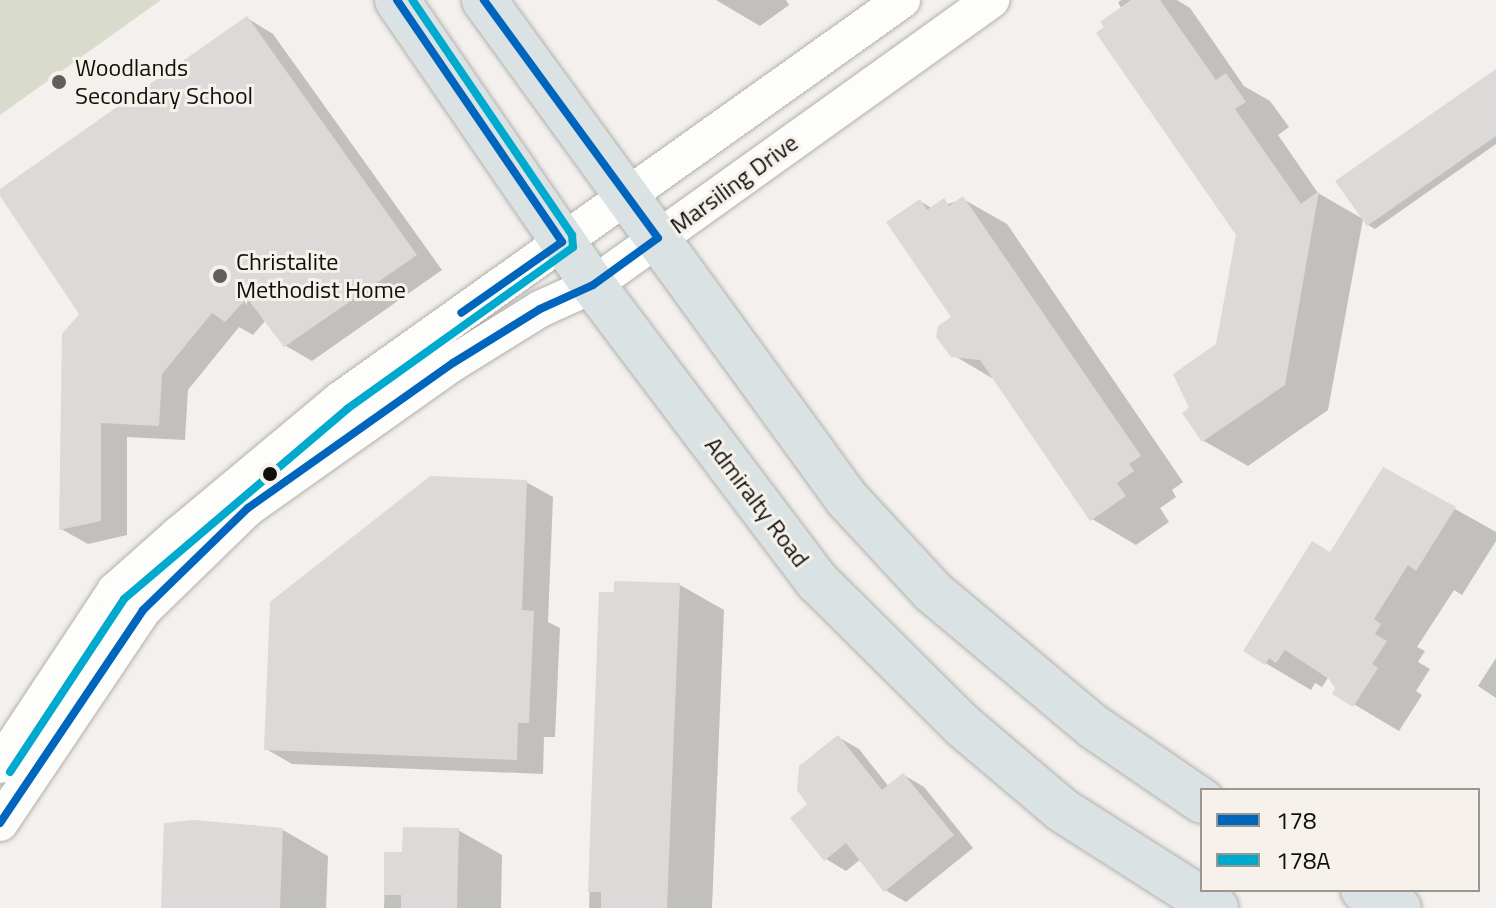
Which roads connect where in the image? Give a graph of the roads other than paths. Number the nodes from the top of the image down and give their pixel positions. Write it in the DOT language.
graph roads {
  1 [pos="397,0"];
  2 [pos="484,0"];
  3 [pos="902,0"];
  4 [pos="991,0"];
  5 [pos="625,193"];
  6 [pos="658,238"];
  7 [pos="562,242"];
  8 [pos="593,285"];
  9 [pos="0,765"];
  10 [pos="1200,800"];
  11 [pos="0,823"];
  12 [pos="1367,892"];
  13 [pos="1216,908"];
  14 [pos="1399,908"];
  1 -- 7 [label="main road, Admiralty Road"];
  2 -- 5 [label="main road"];
  3 -- 5 [label="street"];
  4 -- 6 [label="street, Marsiling Drive"];
  5 -- 6 [label="main road"];
  5 -- 7 [label="street"];
  6 -- 8 [label="street, Marsiling Drive"];
  6 -- 10 [label="main road"];
  7 -- 8 [label="main road, Admiralty Road"];
  7 -- 9 [label="street"];
  8 -- 11 [label="street, Marsiling Drive"];
  8 -- 13 [label="main road, Admiralty Road"];
  12 -- 14 [label="main road"];
}
